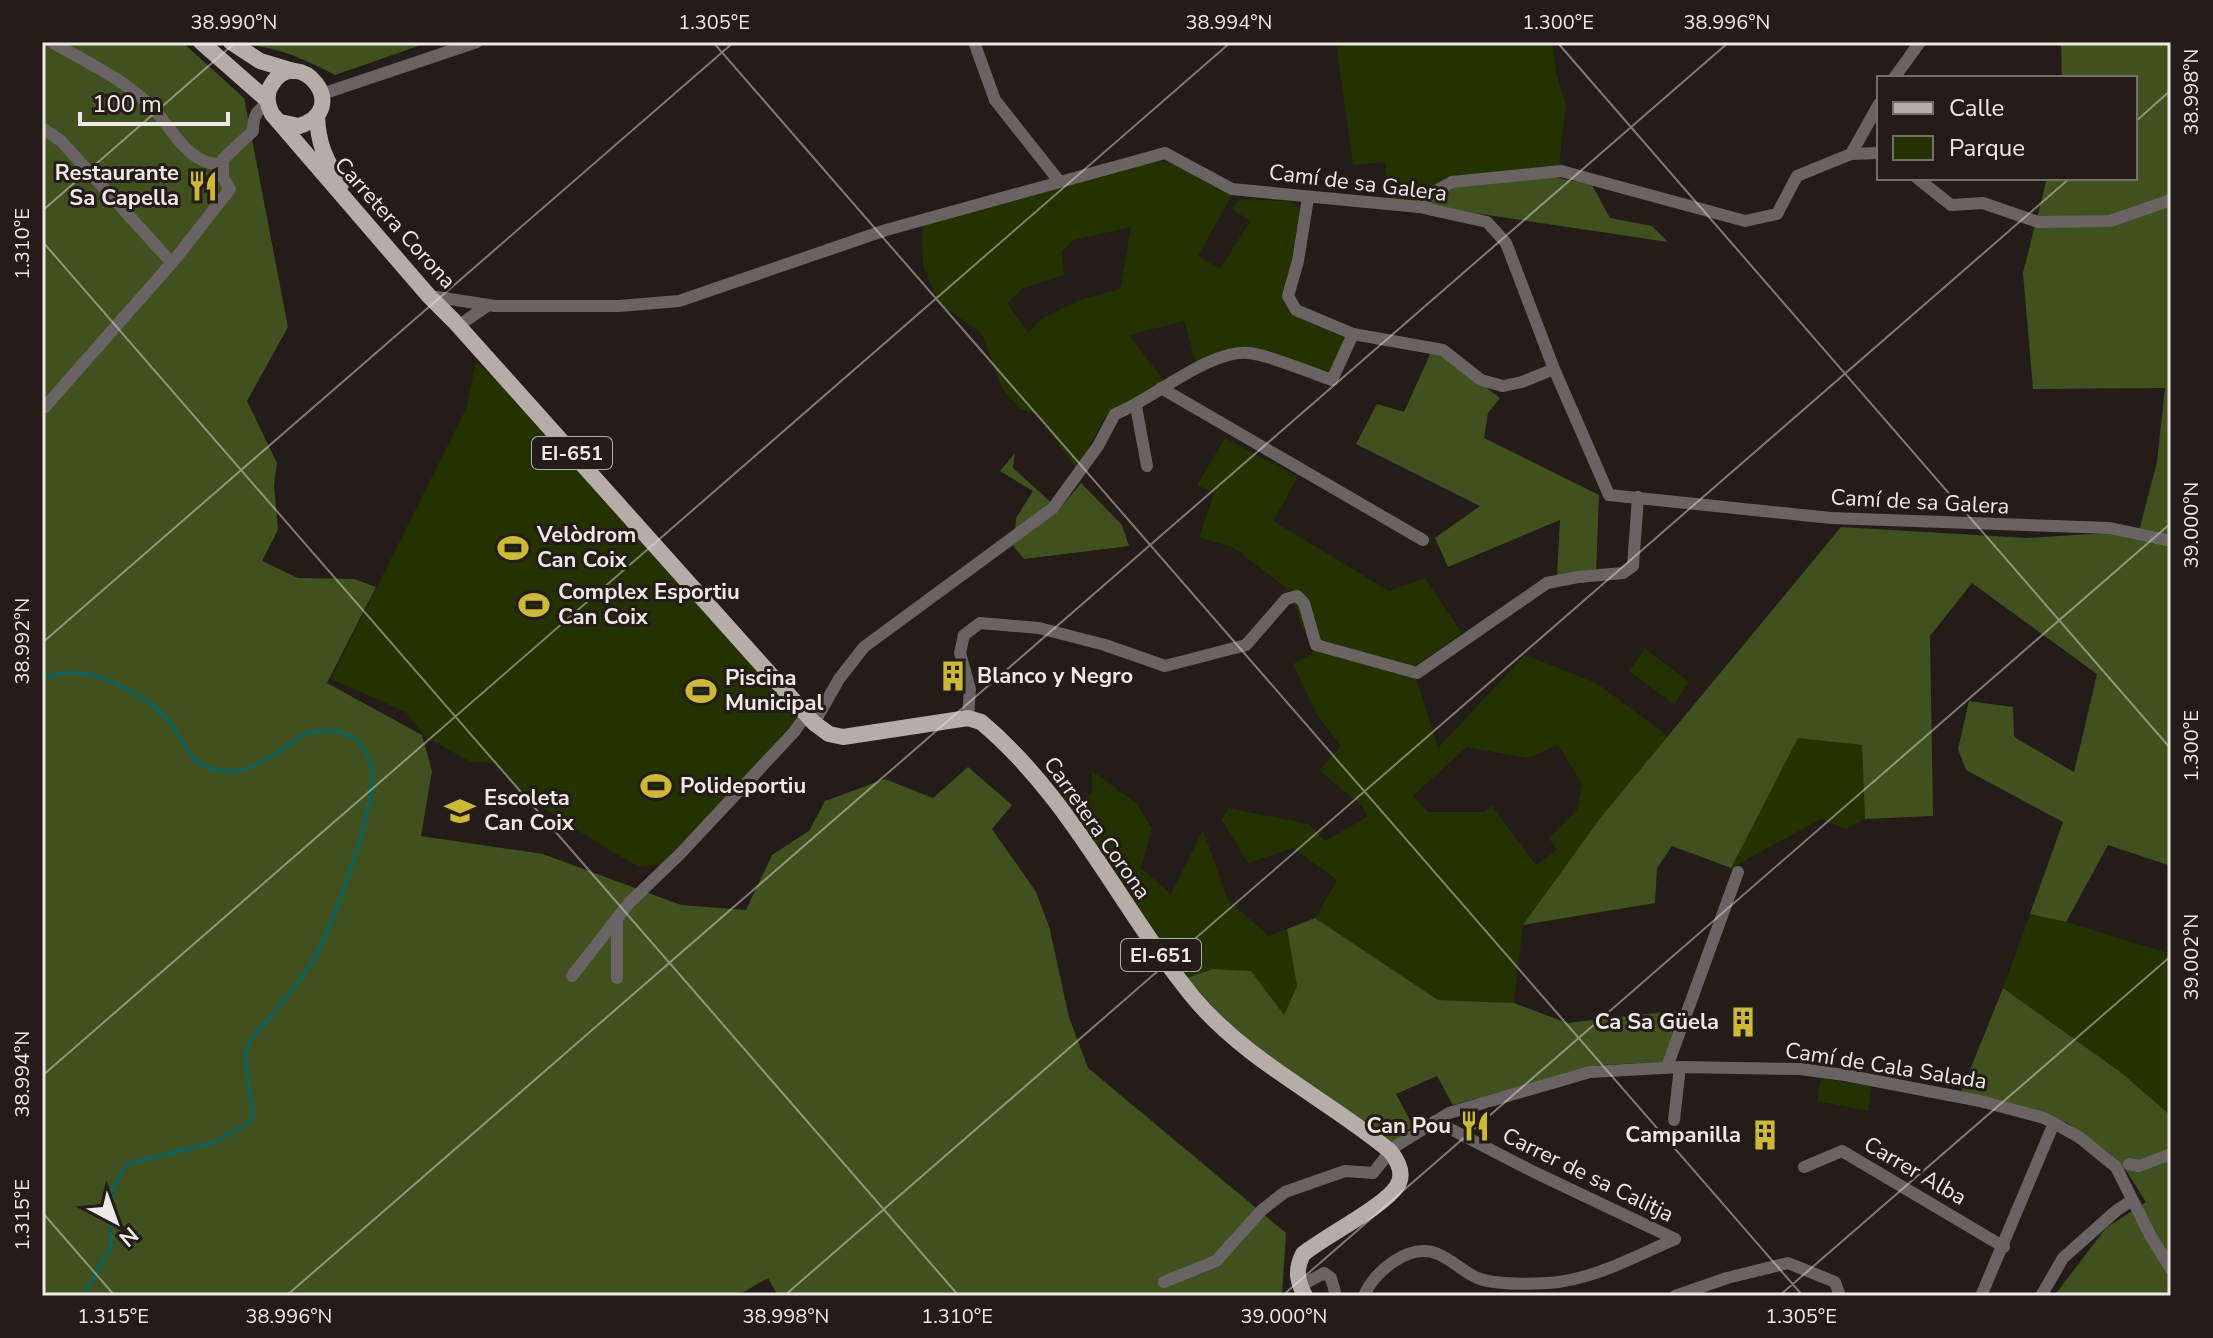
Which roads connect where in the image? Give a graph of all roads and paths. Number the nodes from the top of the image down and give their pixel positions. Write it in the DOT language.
graph roads {
  1 [pos="52,42"];
  2 [pos="201,42"];
  3 [pos="231,42"];
  4 [pos="477,42"];
  5 [pos="974,42"];
  6 [pos="1920,42"];
  7 [pos="294,71"];
  8 [pos="1895,76"];
  9 [pos="322,94"];
  10 [pos="267,102"];
  11 [pos="1877,108"];
  12 [pos="317,116"];
  13 [pos="280,122"];
  14 [pos="42,128"];
  15 [pos="1877,153"];
  16 [pos="1851,154"];
  17 [pos="222,164"];
  18 [pos="1920,180"];
  19 [pos="1059,181"];
  20 [pos="1308,198"];
  21 [pos="2171,200"];
  22 [pos="1419,207"];
  23 [pos="172,263"];
  24 [pos="437,297"];
  25 [pos="468,303"];
  26 [pos="487,306"];
  27 [pos="453,320"];
  28 [pos="1353,334"];
  29 [pos="1554,369"];
  30 [pos="1161,388"];
  31 [pos="42,406"];
  32 [pos="1136,406"];
  33 [pos="1147,466"];
  34 [pos="1638,497"];
  35 [pos="1423,540"];
  36 [pos="2171,541"];
  37 [pos="968,718"];
  38 [pos="811,719"];
  39 [pos="1738,872"];
  40 [pos="617,918"];
  41 [pos="572,976"];
  42 [pos="617,978"];
  43 [pos="1673,1067"];
  44 [pos="1674,1120"];
  45 [pos="1435,1121"];
  46 [pos="2054,1123"];
  47 [pos="1390,1151"];
  48 [pos="2171,1154"];
  49 [pos="2123,1165"];
  50 [pos="1804,1167"];
  51 [pos="2131,1201"];
  52 [pos="2004,1247"];
  53 [pos="2171,1269"];
  54 [pos="1164,1282"];
  55 [pos="1302,1291"];
  56 [pos="1336,1296"];
  57 [pos="1364,1296"];
  58 [pos="1675,1296"];
  59 [pos="1840,1296"];
  60 [pos="1981,1296"];
  61 [pos="2041,1296"];
  1 -- 17 [label="street"];
  2 -- 10 [label="main road, EI-651"];
  3 -- 7 [label="main road"];
  4 -- 9 [label="street"];
  5 -- 19 [label="street"];
  6 -- 8 [label="street"];
  7 -- 9 [label="main road"];
  7 -- 10 [label="main road"];
  9 -- 12 [label="main road, EI-651"];
  10 -- 13 [label="main road, EI-651"];
  10 -- 17 [label="street"];
  11 -- 16 [label="street"];
  12 -- 13 [label="main road"];
  12 -- 24 [label="main road, Carretera Corona / EI-651"];
  13 -- 27 [label="main road, Carretera Corona / EI-651"];
  14 -- 23 [label="street"];
  15 -- 16 [label="street"];
  16 -- 22 [label="street"];
  17 -- 23 [label="street"];
  18 -- 21 [label="street"];
  19 -- 20 [label="street, Camí de sa Galera"];
  19 -- 26 [label="street, Camí de sa Galera"];
  20 -- 22 [label="street, Camí de sa Galera"];
  20 -- 28 [label="street"];
  22 -- 29 [label="street, Camí de sa Galera"];
  23 -- 31 [label="street"];
  24 -- 25 [label="street, Camí de sa Galera"];
  24 -- 27 [label="main road, Carretera Corona / EI-651"];
  25 -- 26 [label="street, Camí de sa Galera"];
  25 -- 27 [label="street"];
  26 -- 27 [label="street"];
  27 -- 38 [label="main road, Carretera Corona / EI-651"];
  28 -- 29 [label="street"];
  28 -- 30 [label="street"];
  29 -- 34 [label="street, Camí de sa Galera"];
  30 -- 32 [label="street"];
  30 -- 35 [label="street"];
  32 -- 33 [label="street"];
  32 -- 38 [label="street"];
  34 -- 36 [label="street, Camí de sa Galera"];
  34 -- 37 [label="street"];
  37 -- 38 [label="main road, Carretera Corona / EI-651"];
  37 -- 47 [label="main road, Carretera Corona / EI-651"];
  38 -- 40 [label="street"];
  39 -- 43 [label="street"];
  40 -- 41 [label="street"];
  40 -- 42 [label="street"];
  43 -- 44 [label="street"];
  43 -- 45 [label="street, Camí de Cala Salada"];
  43 -- 46 [label="street, Camí de Cala Salada"];
  45 -- 47 [label="street, Camí de Cala Salada"];
  45 -- 57 [label="street, Carrer de sa Calitja"];
  46 -- 49 [label="street, Camí de Cala Salada"];
  46 -- 52 [label="street"];
  47 -- 54 [label="street, Camí de Cala Salada"];
  47 -- 55 [label="main road"];
  48 -- 49 [label="street"];
  49 -- 51 [label="street, Camí de Cala Salada"];
  50 -- 52 [label="street, Carrer Alba"];
  51 -- 53 [label="street, Camí de Cala Salada"];
  51 -- 61 [label="street"];
  52 -- 60 [label="street"];
  55 -- 56 [label="street"];
  58 -- 59 [label="street"];
}
